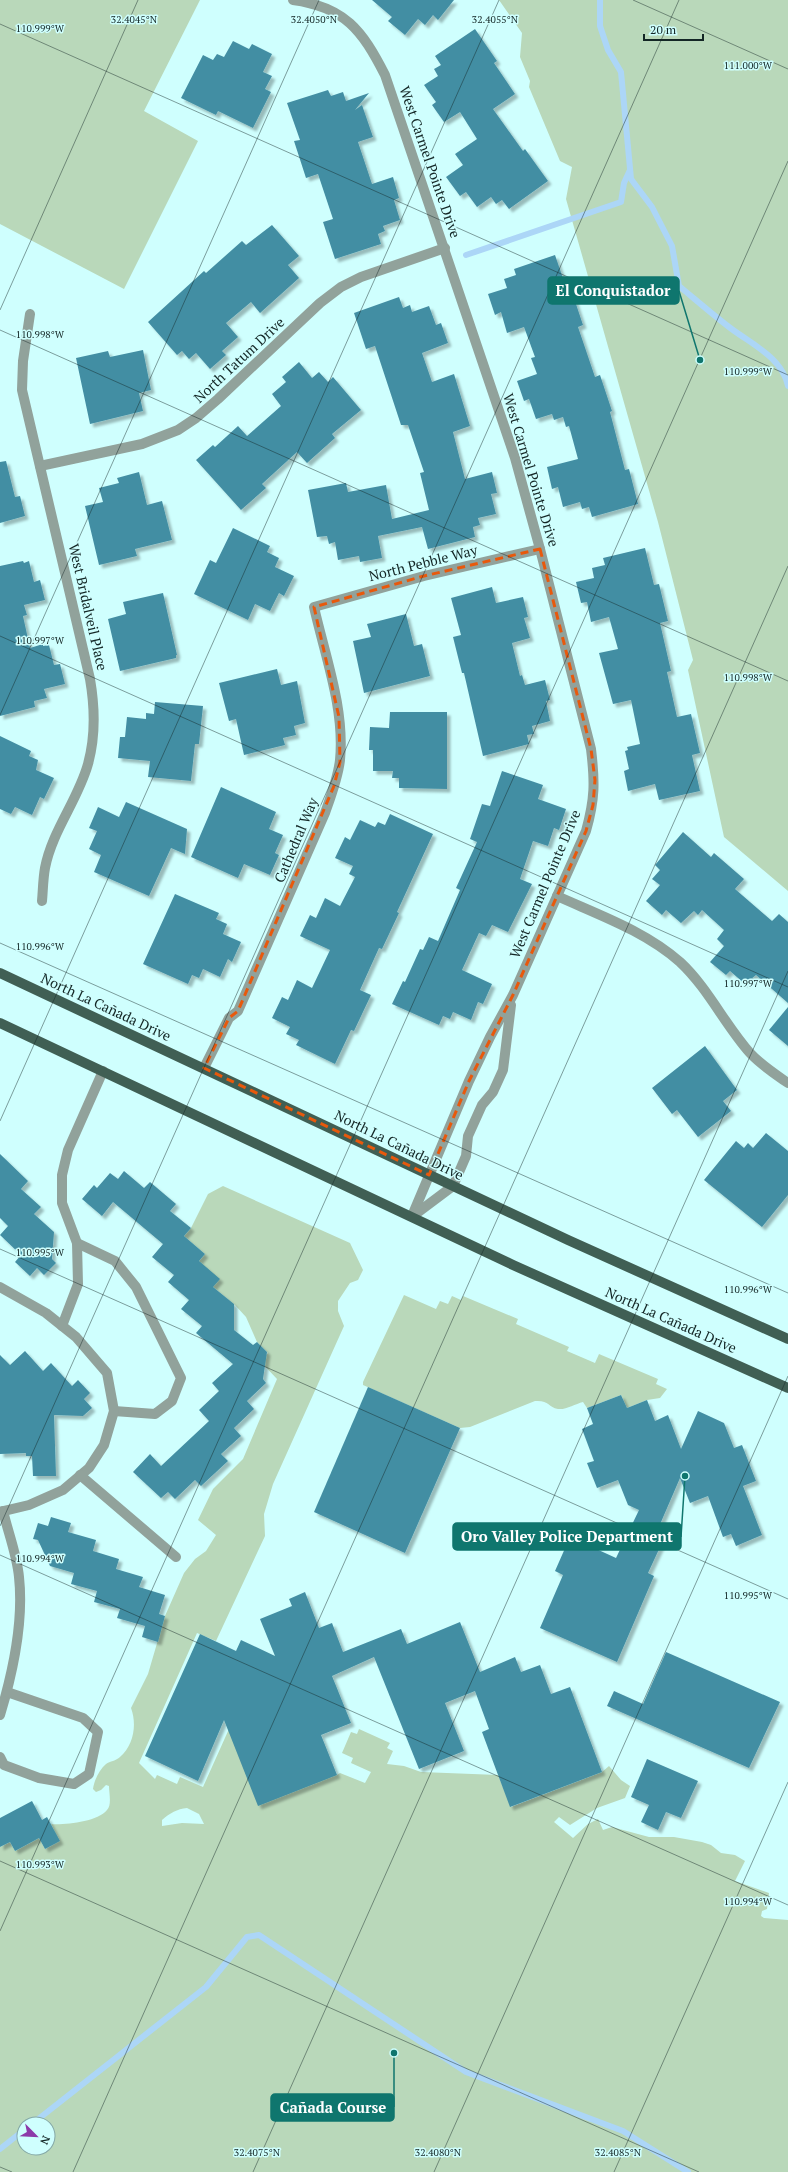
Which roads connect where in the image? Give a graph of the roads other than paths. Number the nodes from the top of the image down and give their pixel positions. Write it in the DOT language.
graph roads {
  1 [pos="293,0"];
  2 [pos="445,248"];
  3 [pos="30,314"];
  4 [pos="40,466"];
  5 [pos="540,549"];
  6 [pos="314,607"];
  7 [pos="557,896"];
  8 [pos="42,901"];
  9 [pos="0,973"];
  10 [pos="513,995"];
  11 [pos="0,1024"];
  12 [pos="204,1068"];
  13 [pos="103,1071"];
  14 [pos="788,1084"];
  15 [pos="429,1175"];
  16 [pos="453,1186"];
  17 [pos="412,1216"];
  18 [pos="77,1243"];
  19 [pos="0,1287"];
  20 [pos="62,1326"];
  21 [pos="788,1339"];
  22 [pos="788,1388"];
  23 [pos="114,1411"];
  24 [pos="80,1476"];
  25 [pos="2,1512"];
  26 [pos="176,1557"];
  27 [pos="7,1692"];
  28 [pos="0,1715"];
  29 [pos="0,1757"];
  1 -- 2 [label="street, West Carmel Pointe Drive"];
  2 -- 4 [label="street, North Tatum Drive"];
  2 -- 5 [label="street, West Carmel Pointe Drive"];
  3 -- 4 [label="street, West Bridalveil Place"];
  4 -- 8 [label="street, West Bridalveil Place"];
  5 -- 6 [label="street, North Pebble Way"];
  5 -- 7 [label="street, West Carmel Pointe Drive"];
  6 -- 12 [label="street, Cathedral Way"];
  7 -- 10 [label="street, West Carmel Pointe Drive"];
  7 -- 14 [label="street"];
  9 -- 12 [label="main road, North La Cañada Drive"];
  10 -- 15 [label="street, West Carmel Pointe Drive"];
  10 -- 16 [label="street, West Carmel Pointe Drive"];
  11 -- 13 [label="main road, North La Cañada Drive"];
  12 -- 15 [label="main road, North La Cañada Drive"];
  13 -- 17 [label="main road, North La Cañada Drive"];
  13 -- 18 [label="street"];
  15 -- 16 [label="main road, North La Cañada Drive"];
  15 -- 17 [label="street, West Carmel Pointe Drive"];
  16 -- 17 [label="street"];
  16 -- 21 [label="main road, North La Cañada Drive"];
  17 -- 22 [label="main road, North La Cañada Drive"];
  18 -- 20 [label="street"];
  18 -- 23 [label="street"];
  19 -- 20 [label="street"];
  20 -- 23 [label="street"];
  23 -- 24 [label="street"];
  24 -- 25 [label="street"];
  24 -- 26 [label="street"];
  25 -- 27 [label="street"];
  27 -- 28 [label="street"];
  27 -- 29 [label="street"];
}
